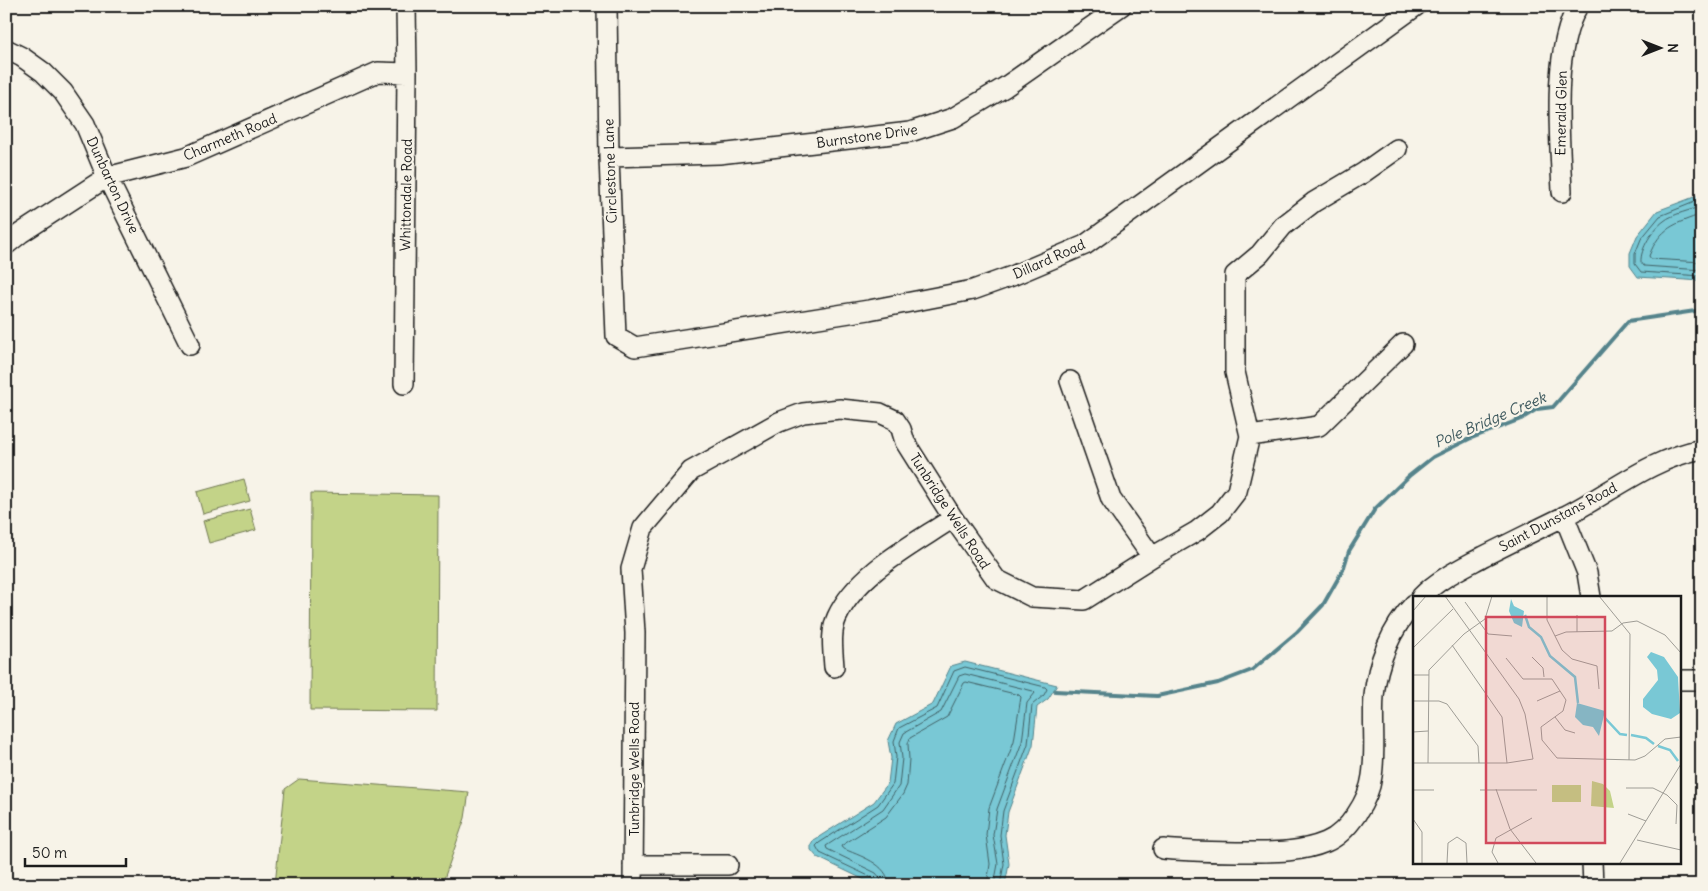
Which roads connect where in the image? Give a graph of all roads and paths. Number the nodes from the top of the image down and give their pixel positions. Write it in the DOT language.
graph roads {
  1 [pos="406,6"];
  2 [pos="607,6"];
  3 [pos="1121,6"];
  4 [pos="1416,6"];
  5 [pos="1578,6"];
  6 [pos="6,49"];
  7 [pos="407,73"];
  8 [pos="1397,149"];
  9 [pos="609,157"];
  10 [pos="107,177"];
  11 [pos="1562,192"];
  12 [pos="6,245"];
  13 [pos="616,336"];
  14 [pos="190,344"];
  15 [pos="1403,344"];
  16 [pos="1070,381"];
  17 [pos="404,384"];
  18 [pos="1250,436"];
  19 [pos="1702,449"];
  20 [pos="1564,516"];
  21 [pos="953,518"];
  22 [pos="1152,557"];
  23 [pos="1421,596"];
  24 [pos="1591,596"];
  25 [pos="1413,605"];
  26 [pos="834,667"];
  27 [pos="1680,680"];
  28 [pos="1702,680"];
  29 [pos="1163,849"];
  30 [pos="1592,864"];
  31 [pos="633,865"];
  32 [pos="728,865"];
  33 [pos="633,885"];
  34 [pos="1593,885"];
  1 -- 7 [label="street, Whittondale Road"];
  2 -- 9 [label="street, Circlestone Lane"];
  3 -- 9 [label="street, Burnstone Drive"];
  4 -- 13 [label="street, Dillard Road"];
  5 -- 11 [label="street, Emerald Glen"];
  6 -- 10 [label="street, Dunbarton Drive"];
  7 -- 10 [label="street, Charmeth Road"];
  7 -- 17 [label="street, Whittondale Road"];
  8 -- 18 [label="street, Tunbridge Wells Road"];
  9 -- 13 [label="street, Circlestone Lane"];
  10 -- 12 [label="street, Charmeth Road"];
  10 -- 14 [label="street, Dunbarton Drive"];
  15 -- 18 [label="street"];
  16 -- 22 [label="street"];
  18 -- 22 [label="street, Tunbridge Wells Road"];
  19 -- 20 [label="street, Saint Dunstans Road"];
  20 -- 23 [label="street, Saint Dunstans Road"];
  20 -- 24 [label="street"];
  21 -- 22 [label="street, Tunbridge Wells Road"];
  21 -- 26 [label="street"];
  21 -- 31 [label="street, Tunbridge Wells Road"];
  25 -- 29 [label="street"];
  27 -- 28 [label="street"];
  30 -- 34 [label="street"];
  31 -- 32 [label="street"];
  31 -- 33 [label="street, Tunbridge Wells Road"];
}
